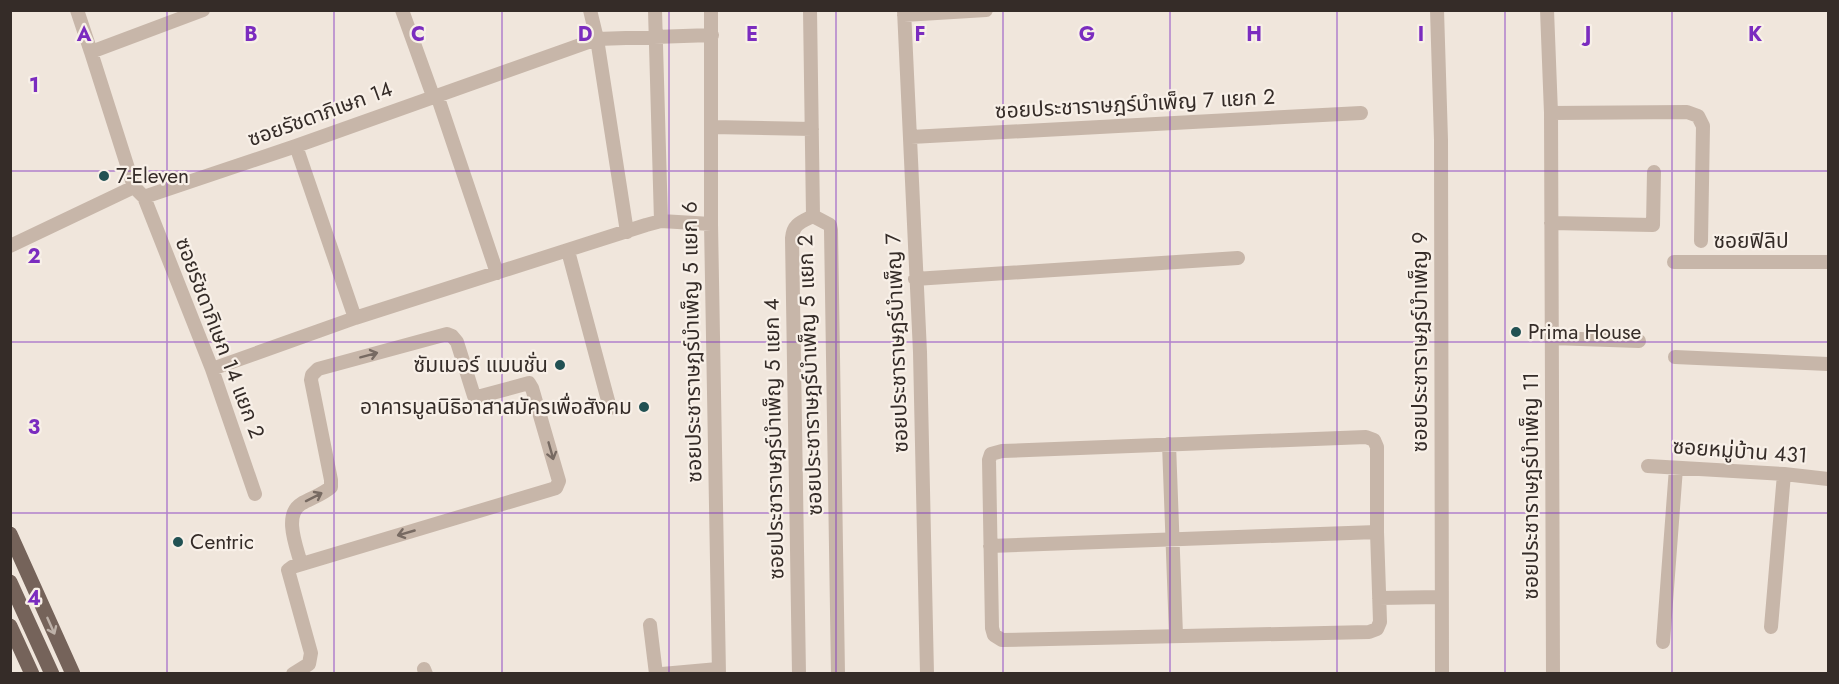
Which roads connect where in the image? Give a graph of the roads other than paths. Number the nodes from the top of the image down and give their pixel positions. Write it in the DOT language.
graph roads {
  1 [pos="77,10"];
  2 [pos="203,10"];
  3 [pos="402,10"];
  4 [pos="590,10"];
  5 [pos="655,10"];
  6 [pos="711,10"];
  7 [pos="810,10"];
  8 [pos="986,10"];
  9 [pos="1437,10"];
  10 [pos="1547,10"];
  11 [pos="904,13"];
  12 [pos="712,35"];
  13 [pos="655,37"];
  14 [pos="597,39"];
  15 [pos="91,52"];
  16 [pos="435,96"];
  17 [pos="1361,113"];
  18 [pos="1551,113"];
  19 [pos="712,127"];
  20 [pos="812,129"];
  21 [pos="910,137"];
  22 [pos="296,146"];
  23 [pos="1654,172"];
  24 [pos="139,192"];
  25 [pos="813,216"];
  26 [pos="661,221"];
  27 [pos="1551,223"];
  28 [pos="711,224"];
  29 [pos="627,232"];
  30 [pos="1701,241"];
  31 [pos="10,246"];
  32 [pos="568,251"];
  33 [pos="1238,258"];
  34 [pos="1674,262"];
  35 [pos="1828,262"];
  36 [pos="497,273"];
  37 [pos="915,279"];
  38 [pos="355,318"];
  39 [pos="1551,338"];
  40 [pos="1639,341"];
  41 [pos="1675,357"];
  42 [pos="1828,364"];
  43 [pos="212,369"];
  44 [pos="610,408"];
  45 [pos="1169,444"];
  46 [pos="1648,466"];
  47 [pos="1676,468"];
  48 [pos="1784,474"];
  49 [pos="1828,479"];
  50 [pos="255,494"];
  51 [pos="1377,532"];
  52 [pos="10,534"];
  53 [pos="1173,538"];
  54 [pos="990,546"];
  55 [pos="301,564"];
  56 [pos="10,582"];
  57 [pos="1441,597"];
  58 [pos="1379,598"];
  59 [pos="650,625"];
  60 [pos="10,626"];
  61 [pos="1771,627"];
  62 [pos="1176,635"];
  63 [pos="1663,642"];
  64 [pos="718,671"];
  65 [pos="32,674"];
  66 [pos="52,674"];
  67 [pos="73,674"];
  68 [pos="293,674"];
  69 [pos="656,674"];
  70 [pos="662,674"];
  71 [pos="799,674"];
  72 [pos="838,674"];
  73 [pos="927,674"];
  74 [pos="1442,674"];
  75 [pos="1553,674"];
  1 -- 15 [label="street, ซอยรัชดาภิเษก 14 แยก 2"];
  2 -- 15 [label="street"];
  3 -- 16 [label="street"];
  4 -- 14 [label="street"];
  5 -- 13 [label="street"];
  6 -- 12 [label="street, ซอยประชาราษฎร์บำเพ็ญ 5 แยก 6"];
  7 -- 20 [label="street, ซอยประชาราษฎร์บำเพ็ญ 5 แยก 2"];
  8 -- 11 [label="street"];
  9 -- 57 [label="street, ซอยประชาราษฎร์บำเพ็ญ 9"];
  10 -- 18 [label="street, ซอยประชาราษฎร์บำเพ็ญ 11"];
  11 -- 21 [label="street, ซอยประชาราษฎร์บำเพ็ญ 7"];
  12 -- 13 [label="street, ซอยรัชดาภิเษก 14"];
  12 -- 19 [label="street, ซอยประชาราษฎร์บำเพ็ญ 5 แยก 6"];
  13 -- 14 [label="street, ซอยรัชดาภิเษก 14"];
  13 -- 26 [label="street"];
  14 -- 16 [label="street, ซอยรัชดาภิเษก 14"];
  14 -- 29 [label="street"];
  15 -- 24 [label="street, ซอยรัชดาภิเษก 14 แยก 2"];
  16 -- 22 [label="street, ซอยรัชดาภิเษก 14"];
  16 -- 36 [label="street"];
  17 -- 21 [label="street, ซอยประชาราษฎร์บำเพ็ญ 7 แยก 2"];
  18 -- 27 [label="street, ซอยประชาราษฎร์บำเพ็ญ 11"];
  18 -- 30 [label="street"];
  19 -- 20 [label="street"];
  19 -- 28 [label="street, ซอยประชาราษฎร์บำเพ็ญ 5 แยก 6"];
  20 -- 25 [label="street, ซอยประชาราษฎร์บำเพ็ญ 5 แยก 2"];
  21 -- 37 [label="street, ซอยประชาราษฎร์บำเพ็ญ 7"];
  22 -- 24 [label="street, ซอยรัชดาภิเษก 14"];
  22 -- 38 [label="street"];
  23 -- 27 [label="street"];
  24 -- 31 [label="street, ซอยรัชดาภิเษก 14"];
  24 -- 43 [label="street, ซอยรัชดาภิเษก 14 แยก 2"];
  25 -- 71 [label="street, ซอยประชาราษฎร์บำเพ็ญ 5 แยก 4"];
  25 -- 72 [label="street, ซอยประชาราษฎร์บำเพ็ญ 5 แยก 2"];
  26 -- 28 [label="street"];
  26 -- 29 [label="street"];
  27 -- 39 [label="street, ซอยประชาราษฎร์บำเพ็ญ 11"];
  28 -- 64 [label="street, ซอยประชาราษฎร์บำเพ็ญ 5 แยก 6"];
  29 -- 32 [label="street"];
  32 -- 36 [label="street"];
  32 -- 44 [label="street"];
  33 -- 37 [label="street"];
  34 -- 35 [label="street, ซอยฟิลิป"];
  36 -- 38 [label="street"];
  37 -- 73 [label="street, ซอยประชาราษฎร์บำเพ็ญ 7"];
  38 -- 43 [label="street"];
  39 -- 40 [label="street"];
  39 -- 75 [label="street, ซอยประชาราษฎร์บำเพ็ญ 11"];
  41 -- 42 [label="street"];
  43 -- 50 [label="street, ซอยรัชดาภิเษก 14 แยก 2"];
  45 -- 51 [label="street"];
  45 -- 53 [label="street"];
  45 -- 54 [label="street"];
  46 -- 47 [label="street, ซอยหมู่บ้าน 431"];
  47 -- 48 [label="street, ซอยหมู่บ้าน 431"];
  47 -- 63 [label="street"];
  48 -- 49 [label="street, ซอยหมู่บ้าน 431"];
  48 -- 61 [label="street"];
  51 -- 53 [label="street"];
  51 -- 58 [label="street"];
  52 -- 67 [label="main road, one-way"];
  53 -- 54 [label="street"];
  53 -- 62 [label="street"];
  54 -- 62 [label="street"];
  55 -- 55 [label="street, one-way"];
  55 -- 68 [label="street"];
  56 -- 66 [label="main road"];
  57 -- 58 [label="street"];
  57 -- 74 [label="street, ซอยประชาราษฎร์บำเพ็ญ 9"];
  58 -- 62 [label="street"];
  59 -- 69 [label="street"];
  60 -- 65 [label="main road"];
  64 -- 70 [label="street"];
}
